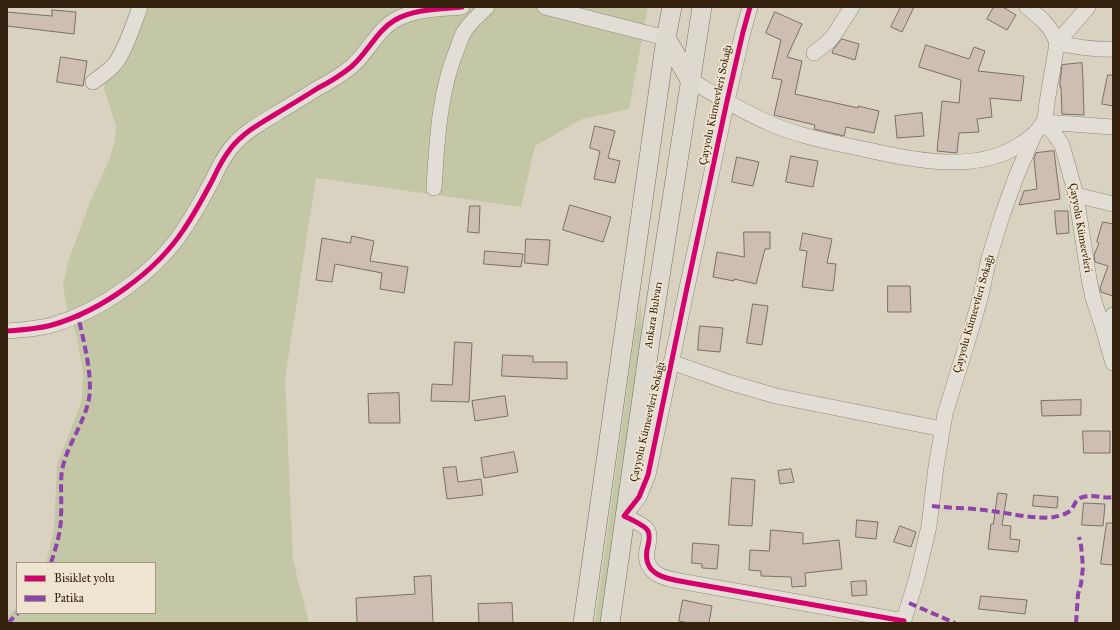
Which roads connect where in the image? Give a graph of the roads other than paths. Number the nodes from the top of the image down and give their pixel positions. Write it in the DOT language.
graph roads {
  1 [pos="140,7"];
  2 [pos="462,7"];
  3 [pos="487,7"];
  4 [pos="546,7"];
  5 [pos="672,7"];
  6 [pos="702,7"];
  7 [pos="750,7"];
  8 [pos="852,7"];
  9 [pos="1027,7"];
  10 [pos="1088,7"];
  11 [pos="666,38"];
  12 [pos="1057,43"];
  13 [pos="1113,49"];
  14 [pos="814,53"];
  15 [pos="690,80"];
  16 [pos="93,82"];
  17 [pos="727,101"];
  18 [pos="1113,127"];
  19 [pos="1039,128"];
  20 [pos="434,188"];
  21 [pos="1076,195"];
  22 [pos="1113,204"];
  23 [pos="1113,315"];
  24 [pos="7,331"];
  25 [pos="1108,331"];
  26 [pos="671,362"];
  27 [pos="1113,363"];
  28 [pos="942,429"];
  29 [pos="624,516"];
  30 [pos="903,622"];
  31 [pos="583,623"];
  32 [pos="610,623"];
  1 -- 16 [label="street"];
  2 -- 24 [label="street"];
  3 -- 20 [label="street"];
  4 -- 11 [label="street"];
  5 -- 11 [label="main road"];
  6 -- 15 [label="main road, Ankara Bulvarı"];
  7 -- 17 [label="street, Çayyolu Kümeevleri Sokağı"];
  8 -- 14 [label="street"];
  9 -- 12 [label="street"];
  10 -- 12 [label="street"];
  11 -- 15 [label="main road"];
  11 -- 31 [label="main road"];
  12 -- 13 [label="street"];
  12 -- 19 [label="street, Çayyolu Kümeevleri Sokağı"];
  15 -- 17 [label="street, Çayyolu Kümeevleri Sokağı"];
  15 -- 29 [label="main road, Ankara Bulvarı"];
  17 -- 19 [label="street, Çayyolu Kümeevleri Sokağı"];
  17 -- 26 [label="street, Çayyolu Kümeevleri Sokağı"];
  18 -- 19 [label="street"];
  19 -- 21 [label="street, Çayyolu Kümeevleri"];
  19 -- 28 [label="street, Çayyolu Kümeevleri Sokağı"];
  21 -- 22 [label="street"];
  21 -- 25 [label="street, Çayyolu Kümeevleri"];
  23 -- 25 [label="street"];
  25 -- 27 [label="street"];
  26 -- 28 [label="street, Çayyolu Kümeevleri Sokağı"];
  26 -- 29 [label="street, Çayyolu Kümeevleri Sokağı"];
  28 -- 30 [label="street, Çayyolu Kümeevleri Sokağı"];
  29 -- 30 [label="street, Çayyolu Kümeevleri Sokağı"];
  29 -- 32 [label="main road, Ankara Bulvarı"];
}
